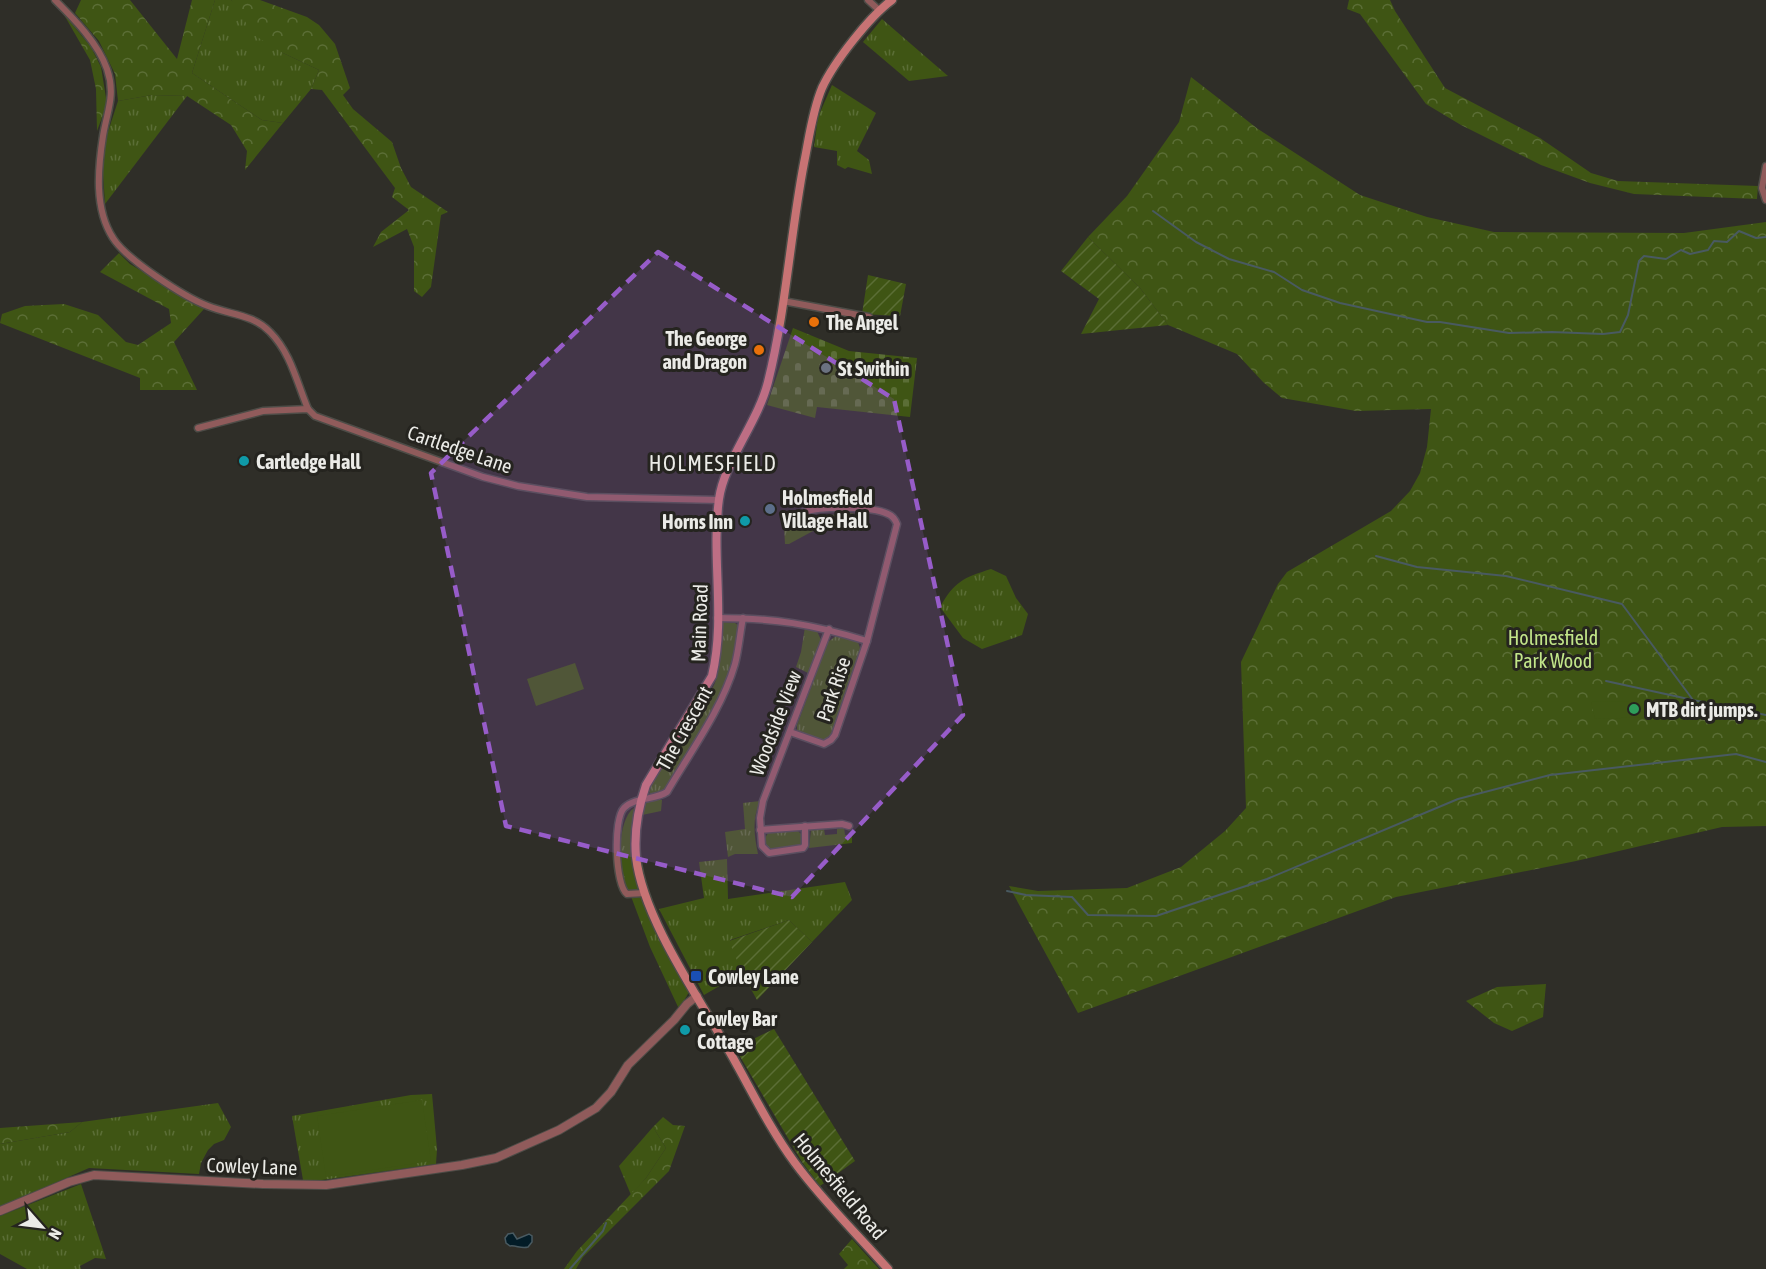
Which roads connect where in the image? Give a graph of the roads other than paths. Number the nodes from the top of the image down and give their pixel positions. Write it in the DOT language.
graph roads {
  1 [pos="55,0"];
  2 [pos="868,0"];
  3 [pos="892,0"];
  4 [pos="880,11"];
  5 [pos="1766,166"];
  6 [pos="1766,200"];
  7 [pos="783,301"];
  8 [pos="869,317"];
  9 [pos="308,409"];
  10 [pos="198,429"];
  11 [pos="719,500"];
  12 [pos="792,519"];
  13 [pos="717,618"];
  14 [pos="743,618"];
  15 [pos="829,629"];
  16 [pos="867,641"];
  17 [pos="790,732"];
  18 [pos="640,800"];
  19 [pos="805,826"];
  20 [pos="849,826"];
  21 [pos="760,830"];
  22 [pos="645,893"];
  23 [pos="698,996"];
  24 [pos="0,1211"];
  25 [pos="888,1269"];
  1 -- 9 [label="street"];
  2 -- 4 [label="street"];
  3 -- 4 [label="main road, Main Road"];
  4 -- 7 [label="main road, Main Road"];
  5 -- 6 [label="street"];
  7 -- 8 [label="street"];
  7 -- 11 [label="main road, Main Road"];
  9 -- 10 [label="street"];
  9 -- 11 [label="street, Cartledge Lane"];
  11 -- 13 [label="main road, Main Road"];
  12 -- 16 [label="street, Park Rise"];
  13 -- 14 [label="street"];
  13 -- 18 [label="main road, Main Road"];
  14 -- 15 [label="street"];
  14 -- 18 [label="street, The Crescent"];
  15 -- 16 [label="street"];
  15 -- 17 [label="street, Woodside View"];
  16 -- 17 [label="street, Park Rise"];
  17 -- 21 [label="street, Woodside View"];
  18 -- 22 [label="main road, Main Road"];
  18 -- 22 [label="street, Main Road"];
  19 -- 20 [label="street"];
  19 -- 21 [label="street"];
  19 -- 21 [label="street"];
  22 -- 23 [label="main road, Main Road"];
  23 -- 24 [label="street, Cowley Lane"];
  23 -- 25 [label="main road, Holmesfield Road"];
}
